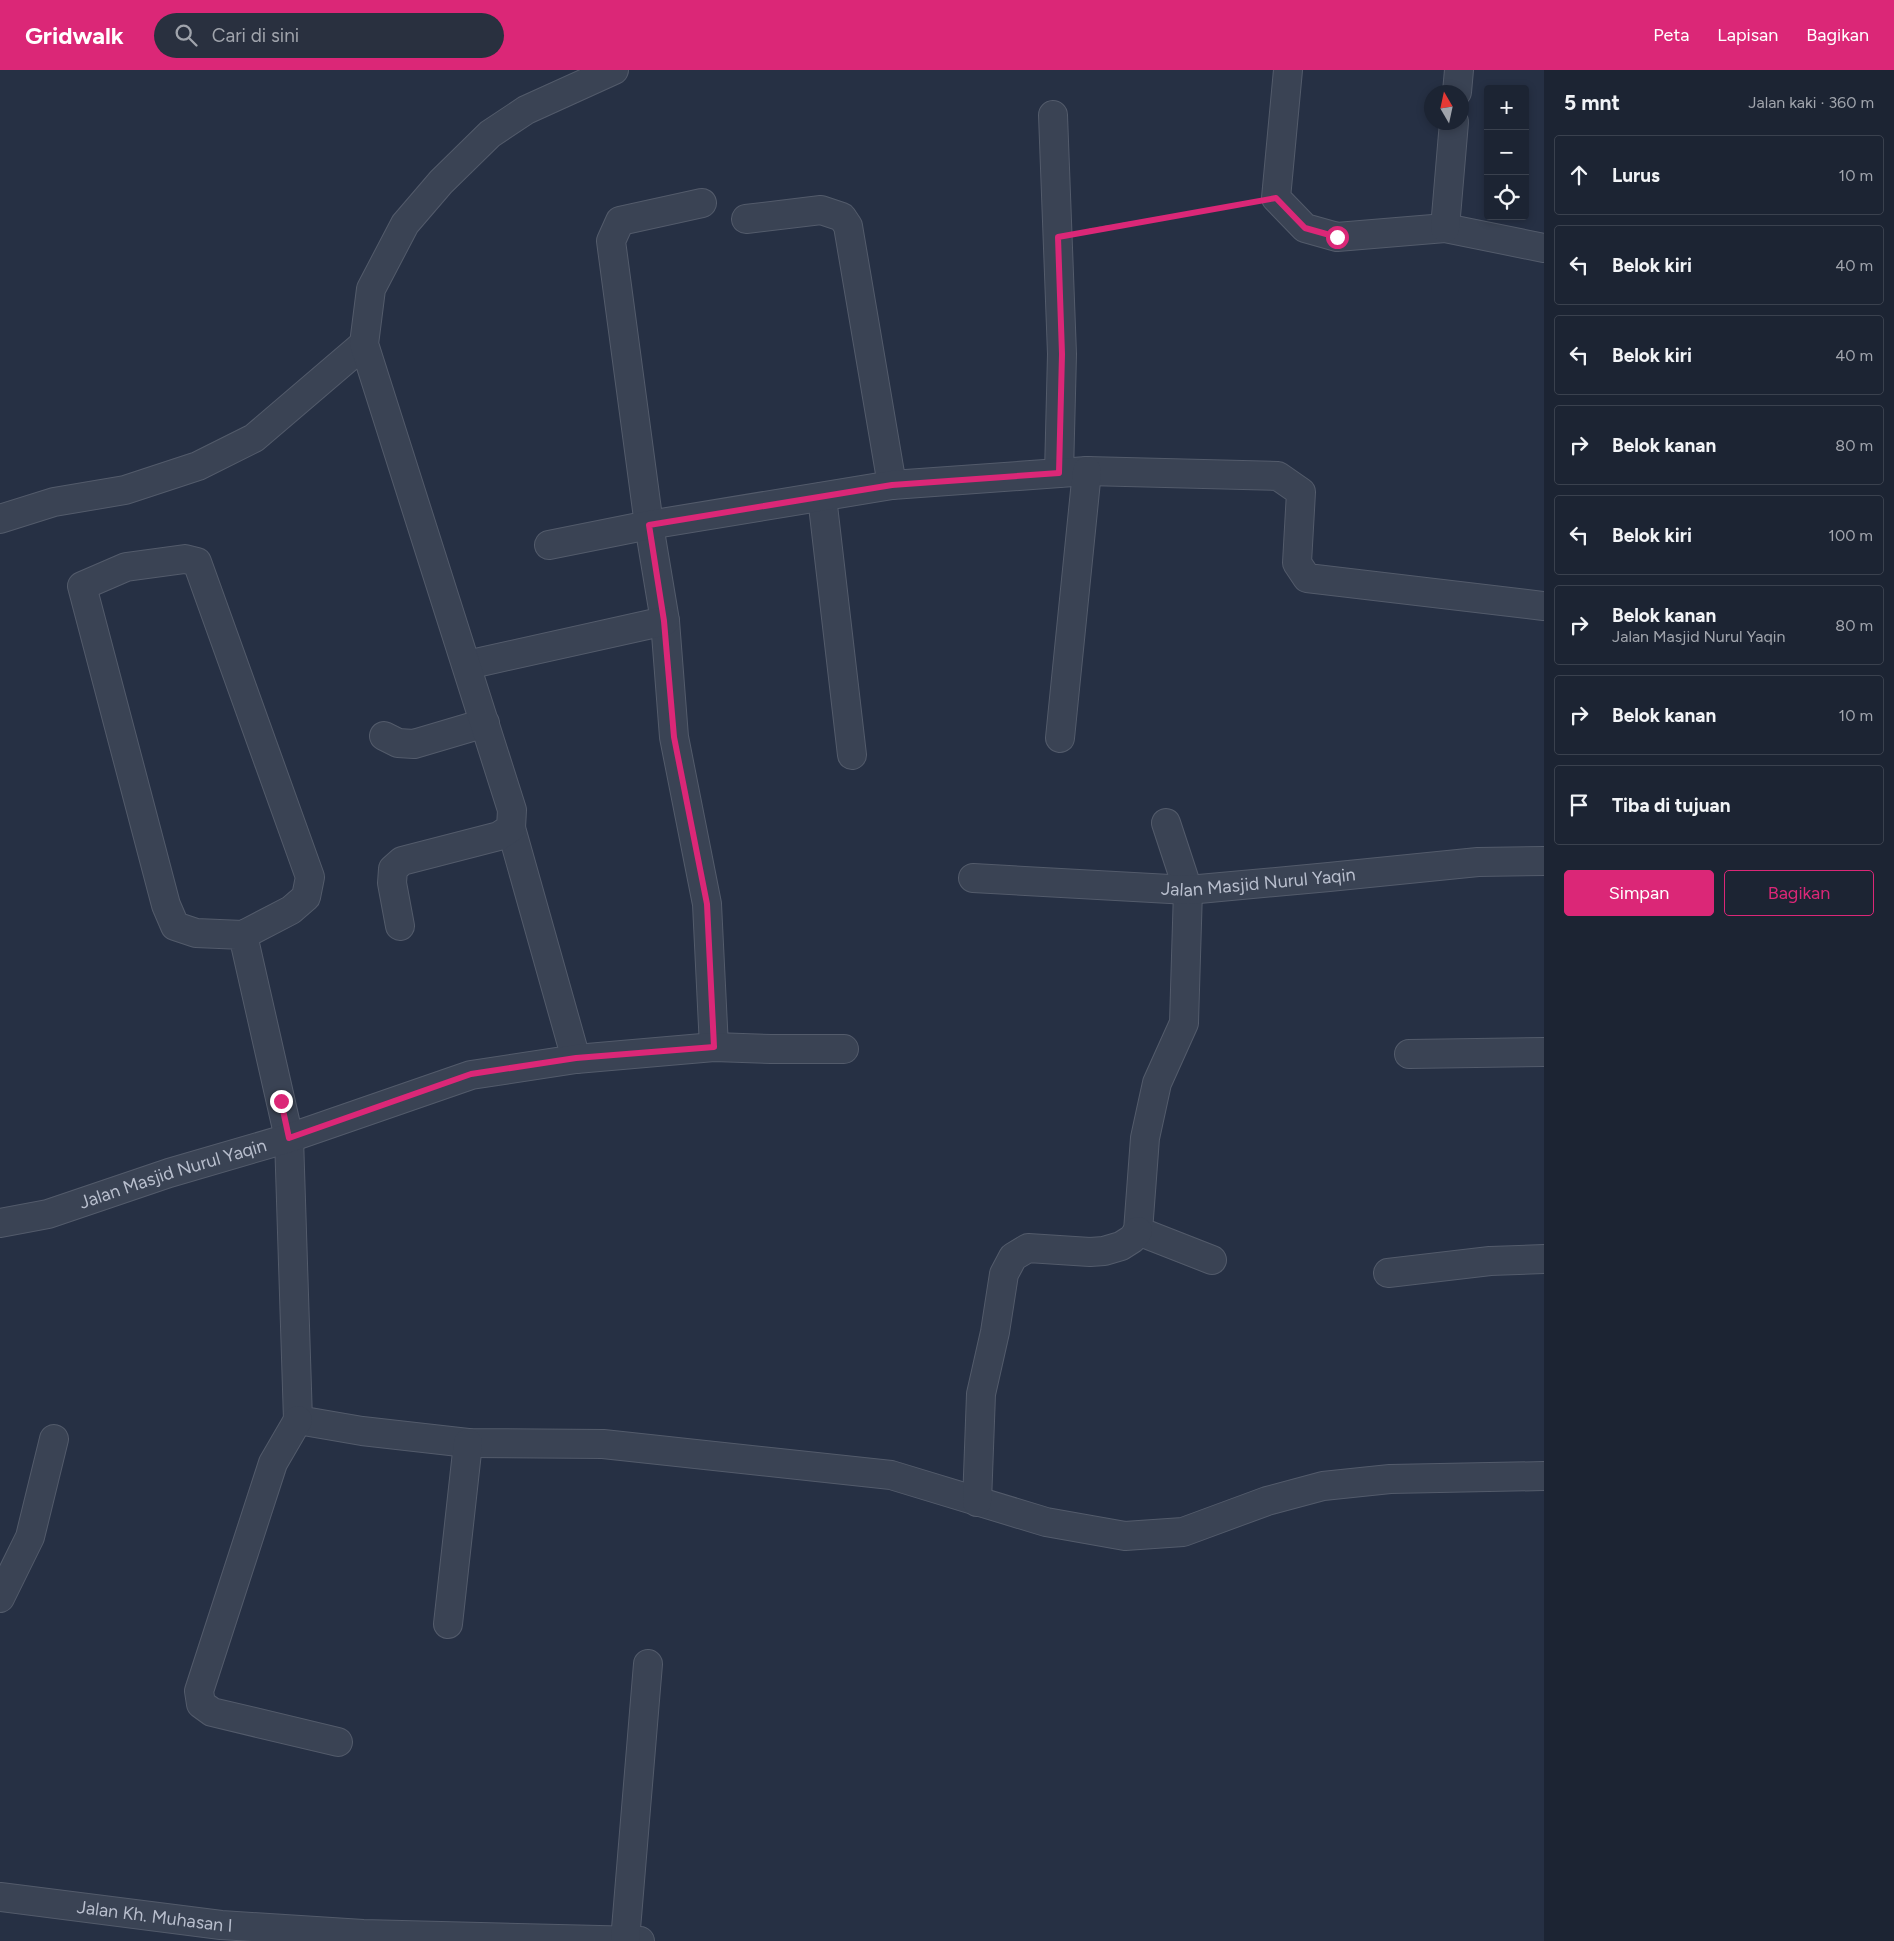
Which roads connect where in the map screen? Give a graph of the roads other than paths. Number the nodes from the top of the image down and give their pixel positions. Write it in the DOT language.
graph roads {
  1 [pos="614,70"];
  2 [pos="1288,70"];
  3 [pos="1459,70"];
  4 [pos="1458,85"];
  5 [pos="1052,115"];
  6 [pos="1453,130"];
  7 [pos="702,204"];
  8 [pos="746,220"];
  9 [pos="1444,228"];
  10 [pos="1544,248"];
  11 [pos="364,344"];
  12 [pos="1087,471"];
  13 [pos="1059,473"];
  14 [pos="892,485"];
  15 [pos="822,497"];
  16 [pos="0,519"];
  17 [pos="649,525"];
  18 [pos="549,544"];
  19 [pos="1544,606"];
  20 [pos="664,621"];
  21 [pos="467,665"];
  22 [pos="486,723"];
  23 [pos="384,736"];
  24 [pos="1060,738"];
  25 [pos="852,755"];
  26 [pos="1166,823"];
  27 [pos="511,828"];
  28 [pos="1544,862"];
  29 [pos="973,878"];
  30 [pos="1188,890"];
  31 [pos="400,926"];
  32 [pos="242,935"];
  33 [pos="714,1047"];
  34 [pos="844,1050"];
  35 [pos="1544,1052"];
  36 [pos="1409,1054"];
  37 [pos="576,1058"];
  38 [pos="289,1138"];
  39 [pos="0,1224"];
  40 [pos="1138,1231"];
  41 [pos="1544,1259"];
  42 [pos="1212,1260"];
  43 [pos="1388,1273"];
  44 [pos="298,1420"];
  45 [pos="54,1440"];
  46 [pos="468,1443"];
  47 [pos="1544,1476"];
  48 [pos="977,1502"];
  49 [pos="0,1598"];
  50 [pos="448,1624"];
  51 [pos="648,1664"];
  52 [pos="338,1742"];
  53 [pos="0,1897"];
  54 [pos="220,1933"];
  55 [pos="431,1939"];
  56 [pos="625,1941"];
  57 [pos="640,1941"];
  1 -- 11 [label="street"];
  2 -- 9 [label="street"];
  3 -- 4 [label="street"];
  5 -- 13 [label="street"];
  6 -- 9 [label="street"];
  7 -- 17 [label="street"];
  8 -- 14 [label="street"];
  9 -- 10 [label="street"];
  11 -- 16 [label="street"];
  11 -- 21 [label="street"];
  12 -- 13 [label="street"];
  12 -- 19 [label="street"];
  12 -- 24 [label="street"];
  13 -- 14 [label="street"];
  14 -- 15 [label="street"];
  15 -- 17 [label="street"];
  15 -- 25 [label="street"];
  17 -- 18 [label="street"];
  17 -- 20 [label="street"];
  20 -- 21 [label="street"];
  20 -- 33 [label="street"];
  21 -- 22 [label="street"];
  22 -- 23 [label="street"];
  22 -- 27 [label="street"];
  26 -- 30 [label="street"];
  27 -- 31 [label="street"];
  27 -- 37 [label="street"];
  28 -- 30 [label="street, Jalan Masjid Nurul Yaqin"];
  29 -- 30 [label="street, Jalan Masjid Nurul Yaqin"];
  30 -- 40 [label="street"];
  32 -- 32 [label="street"];
  32 -- 38 [label="street"];
  33 -- 34 [label="street, Jalan Masjid Nurul Yaqin"];
  33 -- 37 [label="street, Jalan Masjid Nurul Yaqin"];
  35 -- 36 [label="street"];
  37 -- 38 [label="street, Jalan Masjid Nurul Yaqin"];
  38 -- 39 [label="street, Jalan Masjid Nurul Yaqin"];
  38 -- 44 [label="street"];
  40 -- 42 [label="street"];
  40 -- 48 [label="street"];
  41 -- 43 [label="street"];
  44 -- 46 [label="street"];
  44 -- 52 [label="street"];
  45 -- 49 [label="street"];
  46 -- 48 [label="street"];
  46 -- 50 [label="street"];
  47 -- 48 [label="street"];
  51 -- 56 [label="street"];
  53 -- 54 [label="street, Jalan Kh. Muhasan I"];
  54 -- 55 [label="street, Jalan Kh. Muhasan I"];
  55 -- 56 [label="street, Jalan Kh. Muhasan I"];
  56 -- 57 [label="street, Jalan Kh. Muhasan I"];
}
